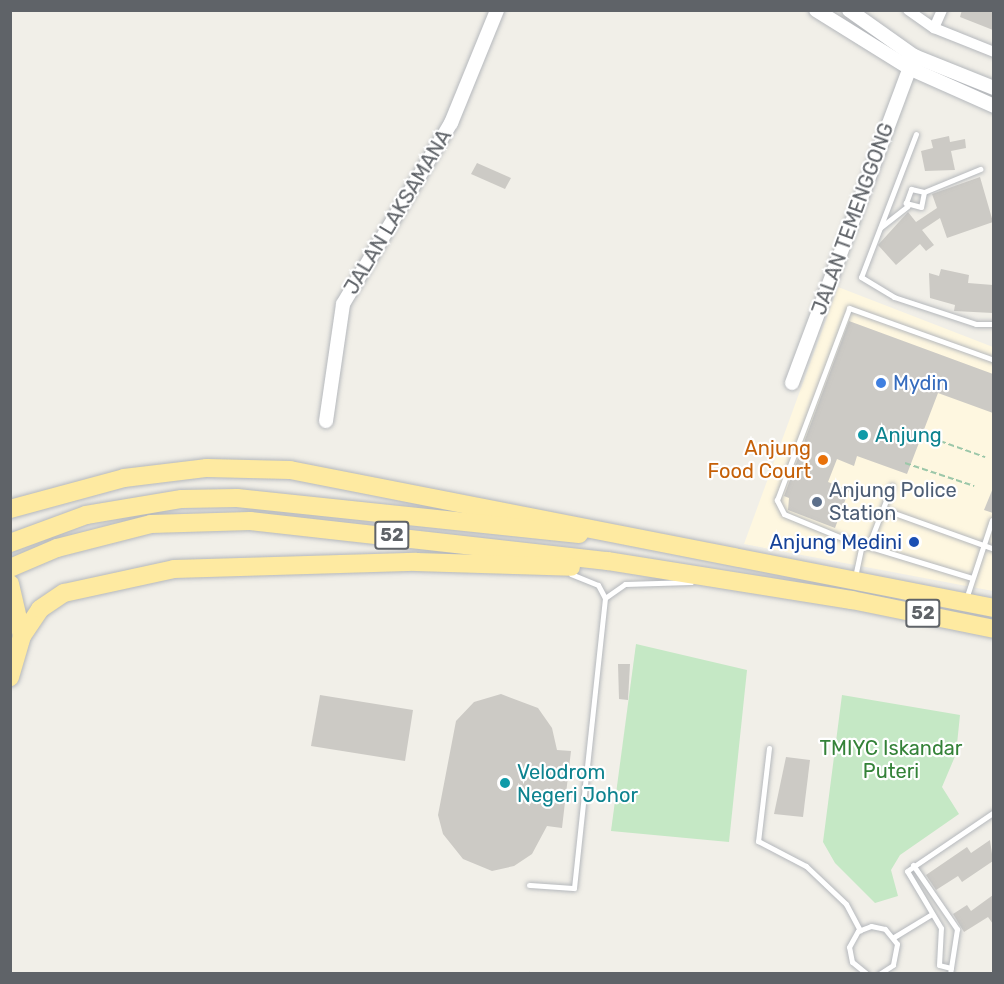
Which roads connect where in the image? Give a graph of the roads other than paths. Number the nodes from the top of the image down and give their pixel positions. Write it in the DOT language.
graph roads {
  1 [pos="497,10"];
  2 [pos="816,10"];
  3 [pos="849,10"];
  4 [pos="908,10"];
  5 [pos="942,10"];
  6 [pos="934,28"];
  7 [pos="993,52"];
  8 [pos="911,62"];
  9 [pos="993,88"];
  10 [pos="993,106"];
  11 [pos="916,134"];
  12 [pos="980,169"];
  13 [pos="897,184"];
  14 [pos="908,191"];
  15 [pos="924,192"];
  16 [pos="908,206"];
  17 [pos="881,227"];
  18 [pos="993,324"];
  19 [pos="993,360"];
  20 [pos="792,382"];
  21 [pos="326,421"];
  22 [pos="892,485"];
  23 [pos="10,509"];
  24 [pos="883,509"];
  25 [pos="992,520"];
  26 [pos="609,536"];
  27 [pos="10,543"];
  28 [pos="983,545"];
  29 [pos="865,546"];
  30 [pos="993,549"];
  31 [pos="597,560"];
  32 [pos="546,567"];
  33 [pos="10,568"];
  34 [pos="855,577"];
  35 [pos="716,578"];
  36 [pos="972,578"];
  37 [pos="10,584"];
  38 [pos="605,598"];
  39 [pos="965,601"];
  40 [pos="993,608"];
  41 [pos="993,629"];
  42 [pos="22,636"];
  43 [pos="10,677"];
  44 [pos="769,748"];
  45 [pos="993,812"];
  46 [pos="914,865"];
  47 [pos="529,885"];
  48 [pos="932,914"];
  49 [pos="860,930"];
  50 [pos="894,937"];
  51 [pos="951,971"];
  52 [pos="883,973"];
  53 [pos="867,974"];
  1 -- 21 [label="street, JALAN LAKSAMANA"];
  2 -- 8 [label="street"];
  3 -- 8 [label="street"];
  4 -- 6 [label="street"];
  5 -- 6 [label="street"];
  6 -- 7 [label="street"];
  8 -- 9 [label="street"];
  8 -- 10 [label="street"];
  8 -- 20 [label="street, JALAN TEMENGGONG"];
  11 -- 13 [label="lane"];
  12 -- 15 [label="lane"];
  13 -- 14 [label="lane"];
  13 -- 17 [label="lane"];
  14 -- 15 [label="lane"];
  14 -- 16 [label="lane"];
  15 -- 16 [label="lane"];
  16 -- 17 [label="lane"];
  17 -- 18 [label="lane"];
  19 -- 29 [label="lane"];
  22 -- 24 [label="lane"];
  23 -- 26 [label="highway"];
  24 -- 28 [label="lane"];
  24 -- 29 [label="lane"];
  25 -- 28 [label="lane"];
  26 -- 27 [label="highway, 52"];
  26 -- 34 [label="highway, 52"];
  28 -- 30 [label="lane"];
  28 -- 36 [label="lane"];
  29 -- 34 [label="lane"];
  29 -- 36 [label="lane"];
  31 -- 32 [label="highway"];
  31 -- 33 [label="highway, 52"];
  31 -- 35 [label="highway, 52"];
  32 -- 38 [label="lane"];
  32 -- 42 [label="highway"];
  34 -- 39 [label="highway, 52"];
  35 -- 38 [label="lane"];
  35 -- 41 [label="highway, 52"];
  36 -- 39 [label="lane"];
  37 -- 42 [label="highway"];
  38 -- 47 [label="lane"];
  39 -- 40 [label="highway, 52"];
  42 -- 43 [label="highway"];
  44 -- 49 [label="lane"];
  45 -- 46 [label="lane"];
  46 -- 48 [label="lane"];
  46 -- 51 [label="lane"];
  48 -- 50 [label="lane"];
  48 -- 51 [label="lane"];
  49 -- 50 [label="lane"];
  49 -- 53 [label="lane"];
  50 -- 52 [label="lane"];
}
